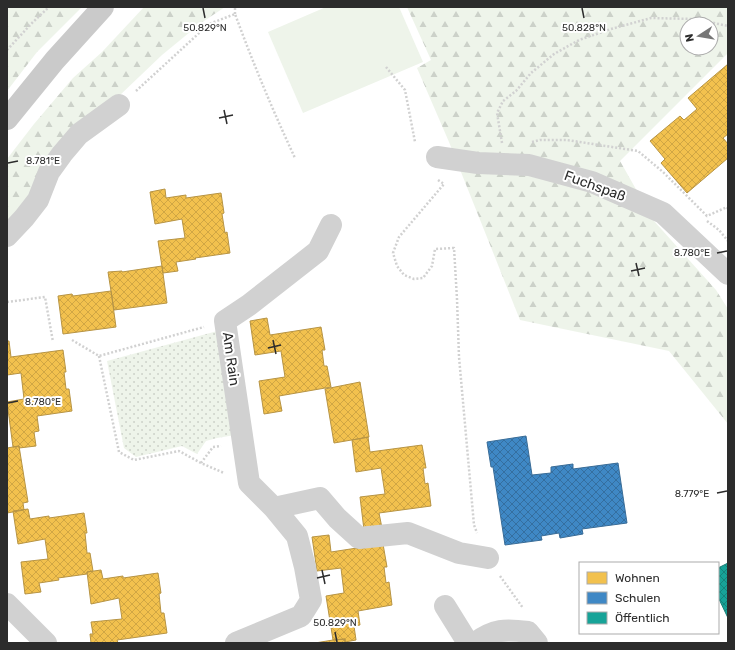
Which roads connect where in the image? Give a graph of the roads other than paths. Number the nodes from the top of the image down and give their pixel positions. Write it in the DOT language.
graph roads {
  1 [pos="103,7"];
  2 [pos="119,105"];
  3 [pos="7,119"];
  4 [pos="435,166"];
  5 [pos="331,225"];
  6 [pos="7,236"];
  7 [pos="728,274"];
  8 [pos="274,508"];
  9 [pos="488,558"];
  10 [pos="7,604"];
  11 [pos="445,606"];
  12 [pos="532,637"];
  13 [pos="46,643"];
  14 [pos="236,643"];
  15 [pos="468,643"];
  16 [pos="475,643"];
  1 -- 3 [label="main road"];
  2 -- 6 [label="street"];
  4 -- 7 [label="street, Fuchspaß"];
  5 -- 8 [label="street, Am Rain"];
  8 -- 9 [label="street"];
  8 -- 14 [label="street, Am Rain"];
  10 -- 13 [label="street"];
  11 -- 15 [label="street"];
  12 -- 16 [label="street"];
}
